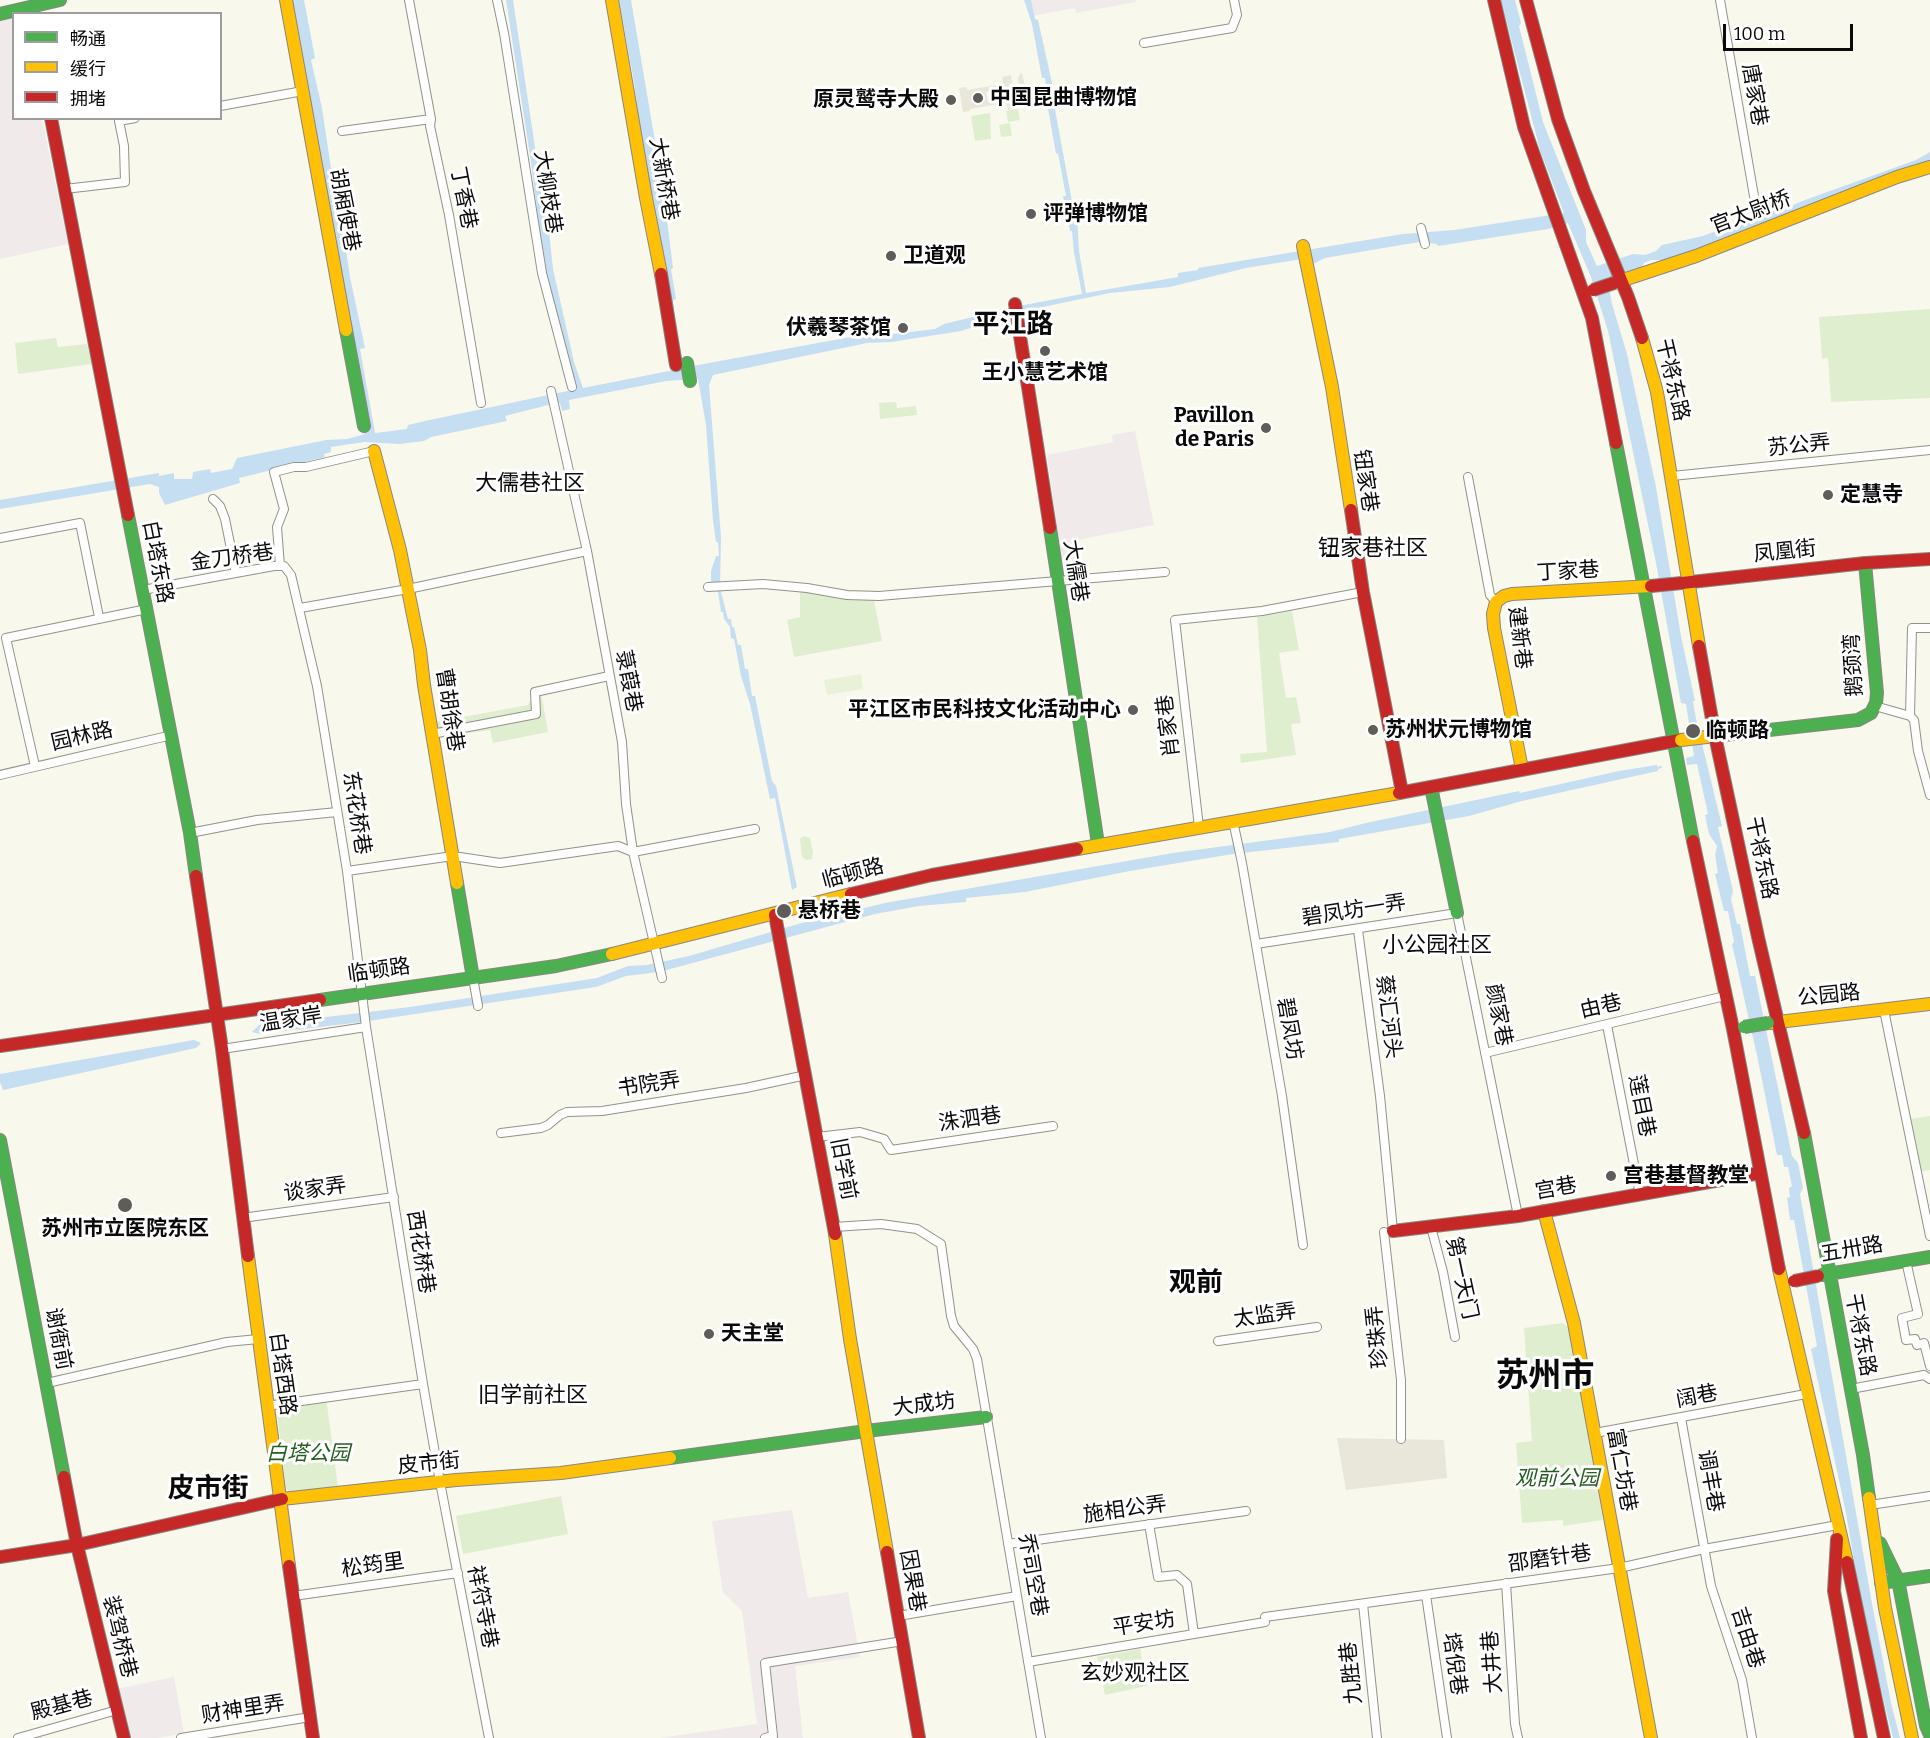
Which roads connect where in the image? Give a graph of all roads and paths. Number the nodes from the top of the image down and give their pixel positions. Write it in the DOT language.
graph roads {
  1 [pos="60,0"];
  2 [pos="286,0"];
  3 [pos="409,0"];
  4 [pos="497,0"];
  5 [pos="612,0"];
  6 [pos="1234,0"];
  7 [pos="1494,0"];
  8 [pos="1526,0"];
  9 [pos="1720,0"];
  10 [pos="30,7"];
  11 [pos="0,14"];
  12 [pos="1144,43"];
  13 [pos="303,91"];
  14 [pos="222,106"];
  15 [pos="431,119"];
  16 [pos="51,120"];
  17 [pos="124,120"];
  18 [pos="342,131"];
  19 [pos="1930,167"];
  20 [pos="64,189"];
  21 [pos="1754,196"];
  22 [pos="1422,230"];
  23 [pos="1425,244"];
  24 [pos="1305,252"];
  25 [pos="1618,280"];
  26 [pos="1589,292"];
  27 [pos="1015,307"];
  28 [pos="690,381"];
  29 [pos="572,387"];
  30 [pos="551,392"];
  31 [pos="481,403"];
  32 [pos="364,426"];
  33 [pos="1930,450"];
  34 [pos="374,451"];
  35 [pos="1672,476"];
  36 [pos="1468,477"];
  37 [pos="213,499"];
  38 [pos="0,538"];
  39 [pos="587,551"];
  40 [pos="1930,559"];
  41 [pos="1930,565"];
  42 [pos="280,566"];
  43 [pos="1866,566"];
  44 [pos="1165,572"];
  45 [pos="236,573"];
  46 [pos="1057,581"];
  47 [pos="1684,582"];
  48 [pos="710,587"];
  49 [pos="1647,587"];
  50 [pos="408,589"];
  51 [pos="142,590"];
  52 [pos="1363,592"];
  53 [pos="1496,602"];
  54 [pos="300,608"];
  55 [pos="147,609"];
  56 [pos="99,617"];
  57 [pos="1930,628"];
  58 [pos="609,676"];
  59 [pos="1875,706"];
  60 [pos="1910,716"];
  61 [pos="432,734"];
  62 [pos="172,735"];
  63 [pos="1711,737"];
  64 [pos="1677,740"];
  65 [pos="34,766"];
  66 [pos="1522,769"];
  67 [pos="1927,774"];
  68 [pos="0,775"];
  69 [pos="1431,787"];
  70 [pos="1402,792"];
  71 [pos="1930,795"];
  72 [pos="337,812"];
  73 [pos="1233,821"];
  74 [pos="1199,827"];
  75 [pos="755,829"];
  76 [pos="190,834"];
  77 [pos="1098,844"];
  78 [pos="633,852"];
  79 [pos="453,856"];
  80 [pos="347,871"];
  81 [pos="1457,913"];
  82 [pos="776,921"];
  83 [pos="1358,930"];
  84 [pos="1256,944"];
  85 [pos="654,945"];
  86 [pos="661,976"];
  87 [pos="472,978"];
  88 [pos="361,993"];
  89 [pos="1725,996"];
  90 [pos="1930,1004"];
  91 [pos="478,1006"];
  92 [pos="1884,1010"];
  93 [pos="217,1014"];
  94 [pos="1772,1022"];
  95 [pos="1607,1024"];
  96 [pos="366,1025"];
  97 [pos="1738,1028"];
  98 [pos="0,1046"];
  99 [pos="222,1049"];
  100 [pos="1485,1053"];
  101 [pos="1377,1073"];
  102 [pos="806,1075"];
  103 [pos="1053,1126"];
  104 [pos="501,1133"];
  105 [pos="817,1137"];
  106 [pos="0,1140"];
  107 [pos="1760,1173"];
  108 [pos="1640,1195"];
  109 [pos="394,1197"];
  110 [pos="1544,1211"];
  111 [pos="1518,1216"];
  112 [pos="242,1218"];
  113 [pos="834,1227"];
  114 [pos="1431,1227"];
  115 [pos="1389,1232"];
  116 [pos="1930,1236"];
  117 [pos="1304,1245"];
  118 [pos="1930,1257"];
  119 [pos="1906,1261"];
  120 [pos="1823,1275"];
  121 [pos="1788,1282"];
  122 [pos="1317,1327"];
  123 [pos="1455,1337"];
  124 [pos="258,1339"];
  125 [pos="1218,1341"];
  126 [pos="1930,1366"];
  127 [pos="1930,1378"];
  128 [pos="47,1383"];
  129 [pos="423,1384"];
  130 [pos="1851,1389"];
  131 [pos="1806,1394"];
  132 [pos="266,1406"];
  133 [pos="986,1417"];
  134 [pos="1681,1418"];
  135 [pos="866,1431"];
  136 [pos="1595,1433"];
  137 [pos="1401,1439"];
  138 [pos="440,1482"];
  139 [pos="1930,1496"];
  140 [pos="279,1499"];
  141 [pos="1870,1505"];
  142 [pos="1246,1511"];
  143 [pos="1149,1524"];
  144 [pos="1838,1525"];
  145 [pos="1874,1531"];
  146 [pos="1008,1544"];
  147 [pos="77,1545"];
  148 [pos="1704,1549"];
  149 [pos="0,1557"];
  150 [pos="1619,1568"];
  151 [pos="458,1573"];
  152 [pos="1930,1576"];
  153 [pos="1898,1580"];
  154 [pos="1506,1583"];
  155 [pos="1881,1583"];
  156 [pos="1426,1594"];
  157 [pos="293,1596"];
  158 [pos="1017,1596"];
  159 [pos="1362,1604"];
  160 [pos="898,1616"];
  161 [pos="1265,1620"];
  162 [pos="1194,1634"];
  163 [pos="903,1641"];
  164 [pos="1028,1662"];
  165 [pos="117,1710"];
  166 [pos="310,1717"];
  167 [pos="1930,1735"];
  168 [pos="18,1738"];
  169 [pos="124,1738"];
  170 [pos="181,1738"];
  171 [pos="314,1738"];
  172 [pos="489,1738"];
  173 [pos="765,1738"];
  174 [pos="919,1738"];
  175 [pos="1041,1738"];
  176 [pos="1377,1738"];
  177 [pos="1447,1738"];
  178 [pos="1518,1738"];
  179 [pos="1651,1738"];
  180 [pos="1752,1738"];
  181 [pos="1861,1738"];
  182 [pos="1884,1738"];
  183 [pos="1912,1738"];
  1 -- 10 [label="main road"];
  2 -- 13 [label="main road, 胡厢使巷"];
  3 -- 15 [label="street, 丁香巷"];
  4 -- 29 [label="street, 大柳枝巷"];
  5 -- 28 [label="main road, 大新桥巷"];
  6 -- 12 [label="street"];
  7 -- 26 [label="main road"];
  8 -- 25 [label="main road, 干将东路"];
  9 -- 21 [label="street, 唐家巷"];
  10 -- 11 [label="main road"];
  13 -- 14 [label="street"];
  13 -- 32 [label="main road, 胡厢使巷"];
  15 -- 18 [label="street"];
  15 -- 31 [label="street, 丁香巷"];
  16 -- 20 [label="main road, 白塔东路"];
  17 -- 20 [label="street"];
  19 -- 25 [label="main road, 官太尉桥"];
  20 -- 51 [label="main road, 白塔东路"];
  22 -- 23 [label="street"];
  24 -- 52 [label="main road, 钮家巷"];
  25 -- 26 [label="main road, 官太尉桥, bridge"];
  25 -- 35 [label="main road, 干将东路"];
  26 -- 49 [label="main road"];
  27 -- 46 [label="main road, 大儒巷"];
  30 -- 39 [label="street, 菉葭巷"];
  33 -- 35 [label="street, 苏公弄"];
  34 -- 42 [label="street"];
  34 -- 50 [label="main road, 曹胡徐巷"];
  35 -- 47 [label="main road, 干将东路"];
  36 -- 53 [label="street, 建新巷"];
  37 -- 45 [label="street"];
  38 -- 56 [label="street"];
  39 -- 50 [label="street"];
  39 -- 58 [label="street, 菉葭巷"];
  40 -- 43 [label="main road, 凤凰街"];
  41 -- 43 [label="main road, 凤凰街"];
  42 -- 45 [label="street, 金刀桥巷"];
  42 -- 54 [label="street, 金刀桥巷"];
  43 -- 47 [label="main road, 凤凰街"];
  43 -- 59 [label="main road, 鹅颈湾"];
  44 -- 46 [label="street"];
  45 -- 51 [label="street, 金刀桥巷"];
  46 -- 48 [label="street"];
  46 -- 77 [label="main road, 大儒巷"];
  47 -- 49 [label="main road, 凤凰街, bridge"];
  47 -- 63 [label="main road, 干将东路"];
  49 -- 53 [label="main road, 丁家巷"];
  49 -- 64 [label="main road"];
  50 -- 54 [label="street"];
  50 -- 61 [label="main road, 曹胡徐巷"];
  51 -- 55 [label="main road, 白塔东路"];
  52 -- 70 [label="main road, 钮家巷"];
  52 -- 74 [label="street, 肖家巷"];
  53 -- 66 [label="main road, 建新巷"];
  54 -- 72 [label="street, 东花桥巷"];
  55 -- 56 [label="street"];
  55 -- 62 [label="main road, 白塔东路"];
  56 -- 65 [label="street"];
  57 -- 60 [label="street"];
  58 -- 61 [label="street"];
  58 -- 78 [label="street, 菉葭巷"];
  59 -- 60 [label="street"];
  59 -- 63 [label="main road, 鹅颈湾"];
  60 -- 67 [label="street"];
  61 -- 79 [label="main road, 曹胡徐巷"];
  62 -- 65 [label="street, 园林路"];
  62 -- 76 [label="main road, 白塔东路"];
  63 -- 64 [label="main road, 临顿路, bridge"];
  63 -- 94 [label="main road, 干将东路"];
  64 -- 66 [label="main road, 临顿路"];
  64 -- 89 [label="main road"];
  65 -- 68 [label="street, 园林路"];
  66 -- 69 [label="main road, 临顿路"];
  67 -- 71 [label="street"];
  69 -- 70 [label="main road, 临顿路"];
  69 -- 81 [label="main road, 颜家巷"];
  70 -- 73 [label="main road, 临顿路"];
  72 -- 76 [label="street"];
  72 -- 80 [label="street, 东花桥巷"];
  73 -- 74 [label="main road, 临顿路"];
  73 -- 84 [label="street, 碧凤坊"];
  74 -- 77 [label="main road, 临顿路"];
  75 -- 78 [label="street"];
  76 -- 93 [label="main road, 白塔东路"];
  77 -- 82 [label="main road, 临顿路"];
  78 -- 79 [label="street"];
  78 -- 85 [label="street, 菉葭巷"];
  79 -- 80 [label="street"];
  79 -- 87 [label="main road, 曹胡徐巷"];
  80 -- 88 [label="street, 东花桥巷"];
  81 -- 83 [label="street, 碧凤坊一弄"];
  81 -- 100 [label="street, 颜家巷"];
  82 -- 85 [label="main road, 临顿路"];
  82 -- 102 [label="main road, 旧学前"];
  83 -- 84 [label="street, 碧凤坊一弄"];
  83 -- 101 [label="street, 蔡汇河头"];
  84 -- 117 [label="street, 碧凤坊"];
  85 -- 86 [label="street, 菉葭巷"];
  85 -- 87 [label="main road, 临顿路"];
  87 -- 88 [label="main road, 临顿路"];
  87 -- 91 [label="street"];
  88 -- 93 [label="main road, 临顿路"];
  88 -- 96 [label="street, 东花桥巷"];
  89 -- 95 [label="street, 由巷"];
  89 -- 97 [label="main road"];
  90 -- 92 [label="main road, 公园路"];
  92 -- 94 [label="main road, 公园路"];
  92 -- 116 [label="street"];
  93 -- 98 [label="main road, 临顿路"];
  93 -- 99 [label="main road, 白塔西路"];
  94 -- 97 [label="main road, 公园路, bridge"];
  94 -- 120 [label="main road, 干将东路"];
  95 -- 100 [label="street, 由巷"];
  95 -- 108 [label="street, 莲目巷"];
  96 -- 99 [label="street, 温家岸"];
  96 -- 109 [label="street, 西花桥巷"];
  97 -- 107 [label="main road"];
  99 -- 112 [label="main road, 白塔西路"];
  100 -- 111 [label="street, 颜家巷"];
  101 -- 115 [label="street, 珍珠弄"];
  102 -- 104 [label="street, 书院弄"];
  102 -- 105 [label="main road, 旧学前"];
  103 -- 105 [label="street, 洙泗巷"];
  105 -- 113 [label="main road, 旧学前"];
  106 -- 128 [label="main road, 谢衙前"];
  107 -- 108 [label="main road, 宫巷"];
  107 -- 121 [label="main road"];
  108 -- 110 [label="main road, 宫巷"];
  109 -- 112 [label="street, 谈家弄"];
  109 -- 129 [label="street, 西花桥巷"];
  110 -- 111 [label="main road, 宫巷"];
  110 -- 136 [label="main road, 富仁坊巷"];
  111 -- 114 [label="main road, 宫巷"];
  112 -- 124 [label="main road, 白塔西路"];
  113 -- 133 [label="street, 乔司空巷"];
  113 -- 135 [label="main road, 旧学前"];
  114 -- 115 [label="main road, 宫巷"];
  114 -- 123 [label="street, 第一天门"];
  115 -- 137 [label="street, 珍珠弄"];
  118 -- 119 [label="main road, 五卅路"];
  119 -- 120 [label="main road, 五卅路"];
  119 -- 126 [label="street"];
  120 -- 121 [label="main road, 五卅路, bridge"];
  120 -- 130 [label="main road, 干将东路"];
  121 -- 131 [label="main road"];
  122 -- 125 [label="street, 太监弄"];
  124 -- 128 [label="street"];
  124 -- 132 [label="main road, 白塔西路"];
  127 -- 130 [label="street"];
  128 -- 147 [label="main road, 谢衙前"];
  129 -- 132 [label="street"];
  129 -- 138 [label="street, 西花桥巷"];
  130 -- 141 [label="main road, 干将东路"];
  131 -- 134 [label="street, 阔巷"];
  131 -- 144 [label="main road"];
  132 -- 140 [label="main road, 白塔西路"];
  133 -- 135 [label="main road, 大成坊"];
  133 -- 146 [label="street, 乔司空巷"];
  134 -- 136 [label="street, 阔巷"];
  134 -- 148 [label="street, 调丰巷"];
  135 -- 138 [label="main road, 皮市街"];
  135 -- 160 [label="main road, 因果巷"];
  136 -- 150 [label="main road, 富仁坊巷"];
  138 -- 140 [label="main road, 皮市街"];
  138 -- 151 [label="street, 祥符寺巷"];
  139 -- 141 [label="street"];
  140 -- 147 [label="main road, 皮市街"];
  140 -- 157 [label="main road, 白塔西路"];
  141 -- 145 [label="main road, 干将东路"];
  142 -- 143 [label="street, 施相公弄"];
  143 -- 146 [label="street, 施相公弄"];
  143 -- 162 [label="street"];
  144 -- 148 [label="street, 邵磨针巷"];
  144 -- 181 [label="main road"];
  144 -- 182 [label="main road"];
  145 -- 153 [label="main road"];
  145 -- 155 [label="main road, 干将东路"];
  146 -- 158 [label="street, 乔司空巷"];
  147 -- 149 [label="main road, 皮市街"];
  147 -- 165 [label="main road, 装驾桥巷"];
  148 -- 150 [label="street, 邵磨针巷"];
  148 -- 180 [label="street, 吉由巷"];
  150 -- 154 [label="street, 邵磨针巷"];
  150 -- 179 [label="main road, 富仁坊巷"];
  151 -- 157 [label="street, 松筠里"];
  151 -- 172 [label="street, 祥符寺巷"];
  152 -- 153 [label="main road"];
  153 -- 155 [label="main road"];
  153 -- 167 [label="main road"];
  154 -- 156 [label="street, 邵磨针巷"];
  154 -- 178 [label="street, 大井巷"];
  155 -- 183 [label="main road, 干将东路"];
  156 -- 159 [label="street, 邵磨针巷"];
  156 -- 177 [label="street, 塔倪巷"];
  157 -- 166 [label="main road, 白塔西路"];
  158 -- 160 [label="street"];
  158 -- 164 [label="street, 乔司空巷"];
  159 -- 161 [label="street, 邵磨针巷"];
  159 -- 176 [label="street, 九胜巷"];
  160 -- 163 [label="main road, 因果巷"];
  161 -- 162 [label="street, 平安坊"];
  162 -- 164 [label="street, 平安坊"];
  163 -- 173 [label="street"];
  163 -- 174 [label="main road, 因果巷"];
  164 -- 175 [label="street, 乔司空巷"];
  165 -- 168 [label="street, 殿基巷"];
  165 -- 169 [label="main road, 装驾桥巷"];
  166 -- 170 [label="street, 财神里弄"];
  166 -- 171 [label="main road, 白塔西路"];
}
